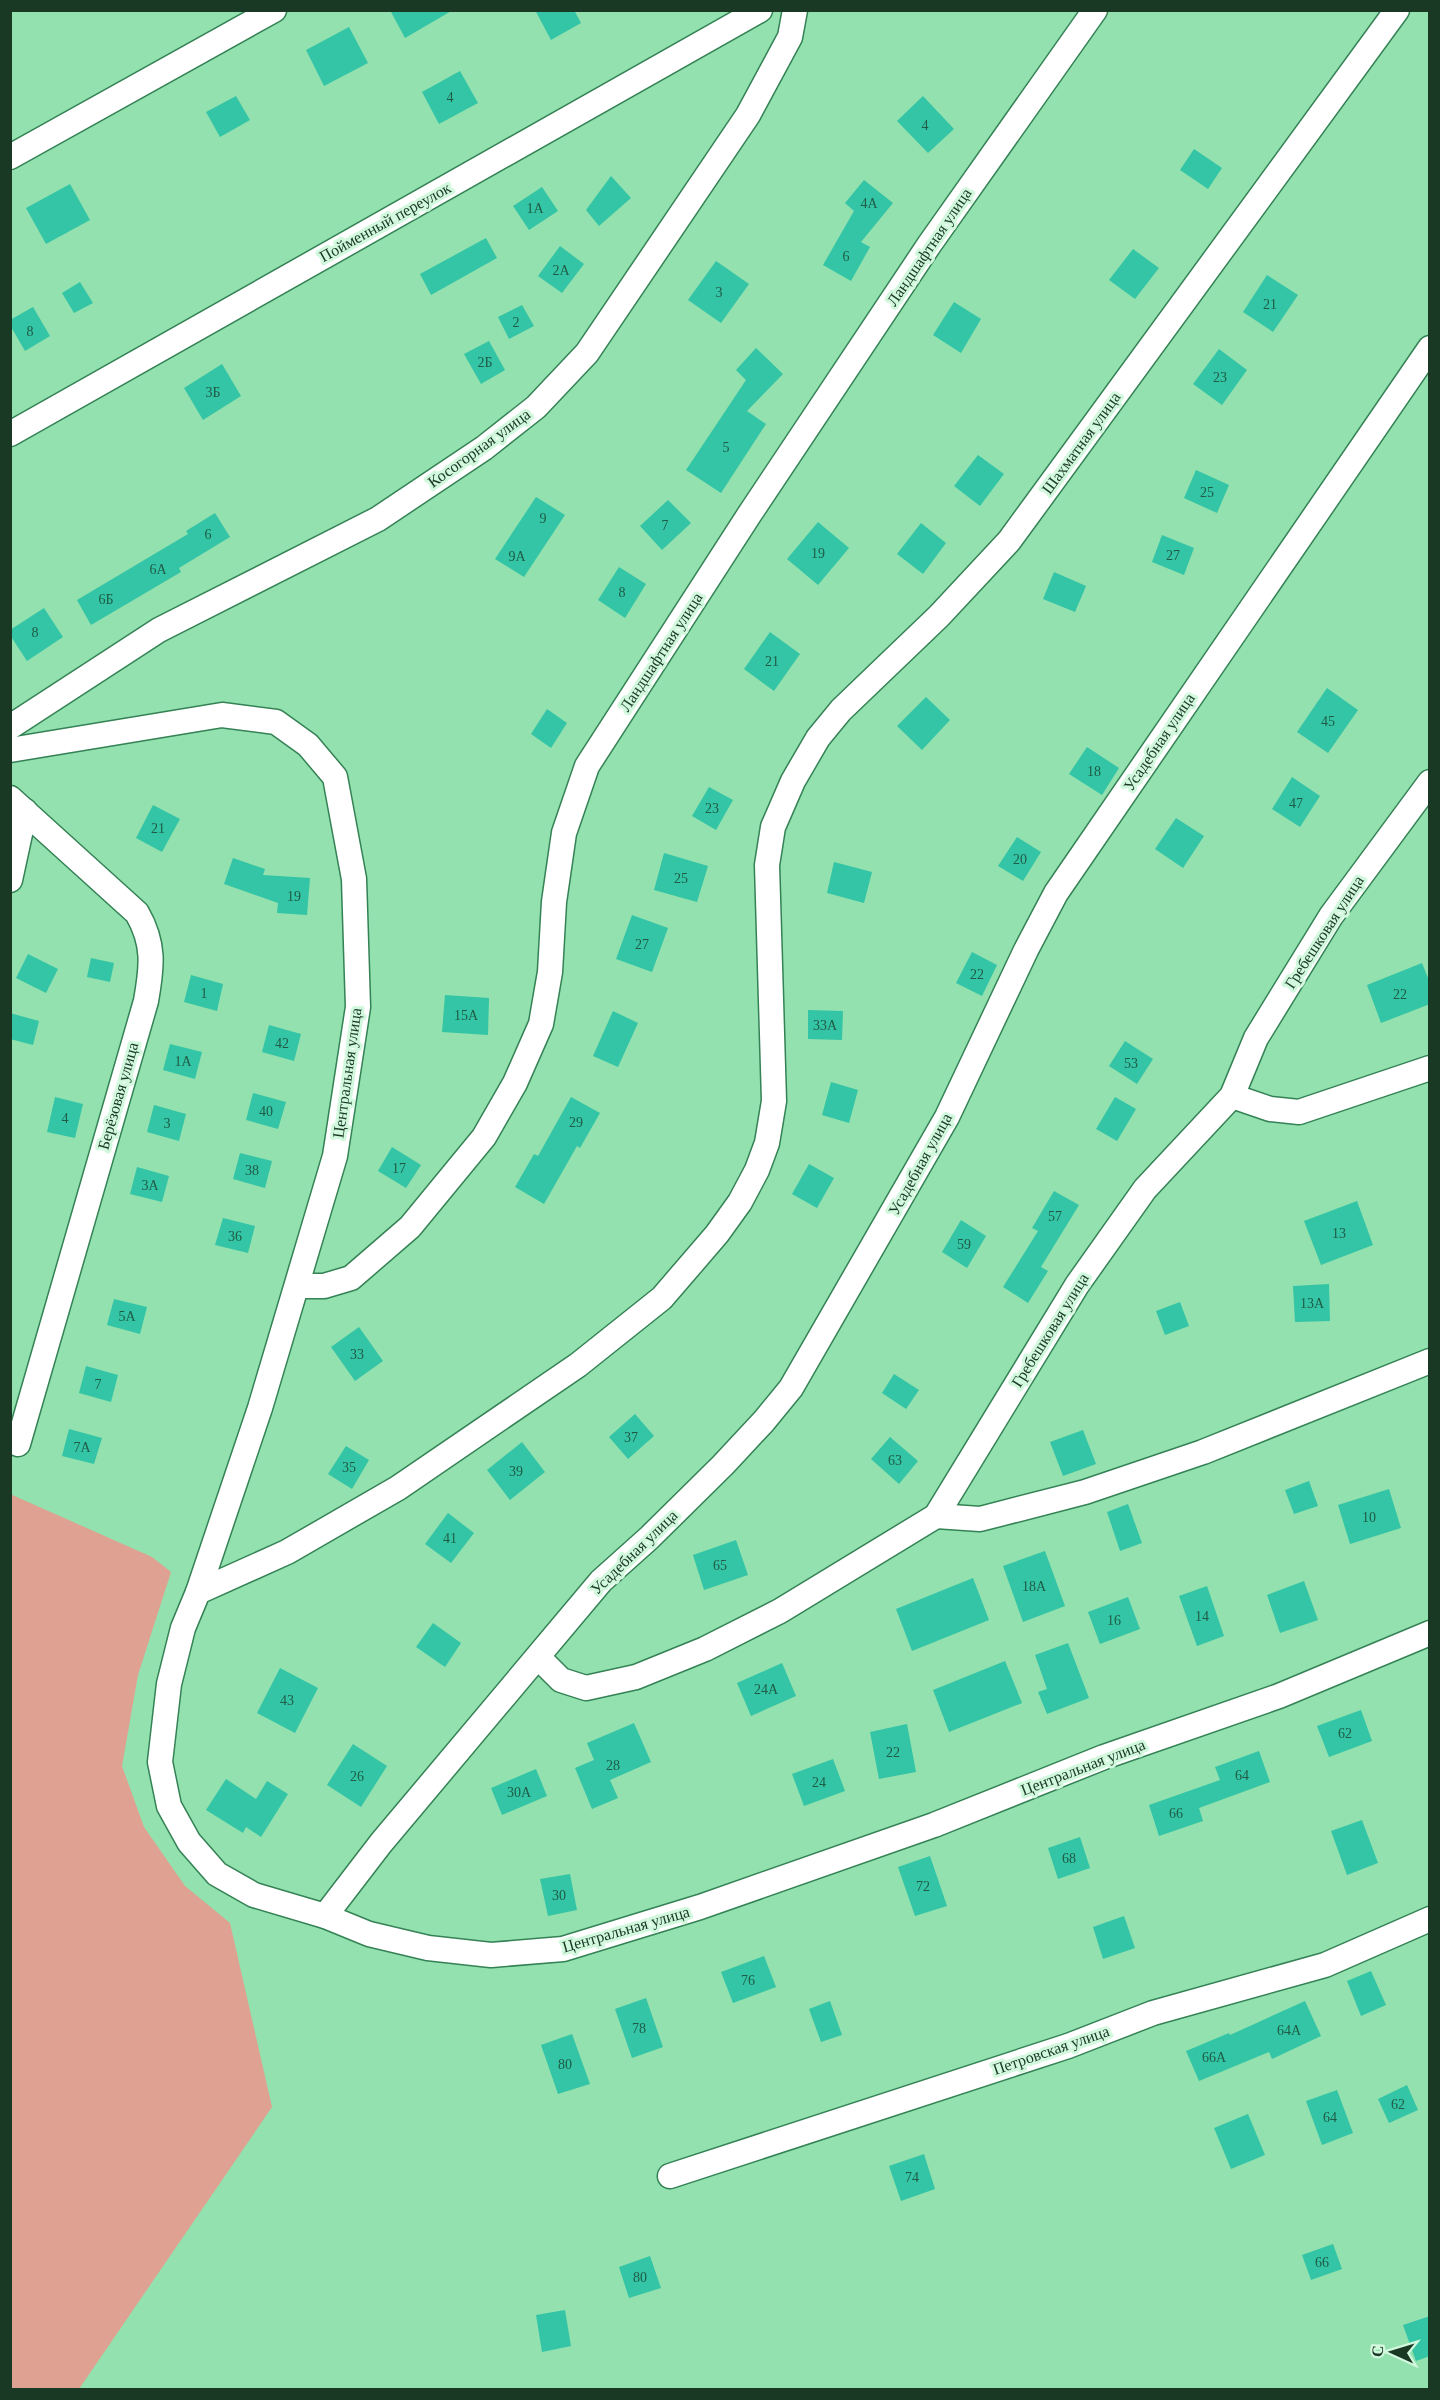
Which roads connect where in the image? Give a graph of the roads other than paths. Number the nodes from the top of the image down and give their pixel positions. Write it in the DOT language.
graph roads {
  1 [pos="274,10"];
  2 [pos="760,10"];
  3 [pos="795,10"];
  4 [pos="1095,10"];
  5 [pos="1397,10"];
  6 [pos="10,157"];
  7 [pos="1430,348"];
  8 [pos="10,434"];
  9 [pos="10,727"];
  10 [pos="10,750"];
  11 [pos="1430,782"];
  12 [pos="18,805"];
  13 [pos="10,880"];
  14 [pos="1430,1068"];
  15 [pos="1232,1096"];
  16 [pos="297,1286"];
  17 [pos="1430,1360"];
  18 [pos="18,1444"];
  19 [pos="936,1516"];
  20 [pos="198,1592"];
  21 [pos="1430,1633"];
  22 [pos="538,1657"];
  23 [pos="325,1916"];
  24 [pos="1430,1919"];
  25 [pos="670,2176"];
  1 -- 6 [label="street"];
  2 -- 8 [label="street, Пойменный переулок"];
  3 -- 9 [label="street, Косогорная улица"];
  4 -- 16 [label="street, Ландшафтная улица"];
  5 -- 20 [label="street, Шахматная улица"];
  7 -- 22 [label="street, Усадебная улица"];
  10 -- 16 [label="street, Центральная улица"];
  11 -- 15 [label="street, Гребешковая улица"];
  12 -- 13 [label="street"];
  12 -- 18 [label="street, Берёзовая улица"];
  14 -- 15 [label="street"];
  15 -- 19 [label="street, Гребешковая улица"];
  16 -- 20 [label="street, Центральная улица"];
  17 -- 19 [label="street"];
  19 -- 22 [label="street, Гребешковая улица"];
  20 -- 23 [label="street, Центральная улица"];
  21 -- 23 [label="street, Центральная улица"];
  22 -- 23 [label="street, Усадебная улица"];
  24 -- 25 [label="street, Петровская улица"];
}
